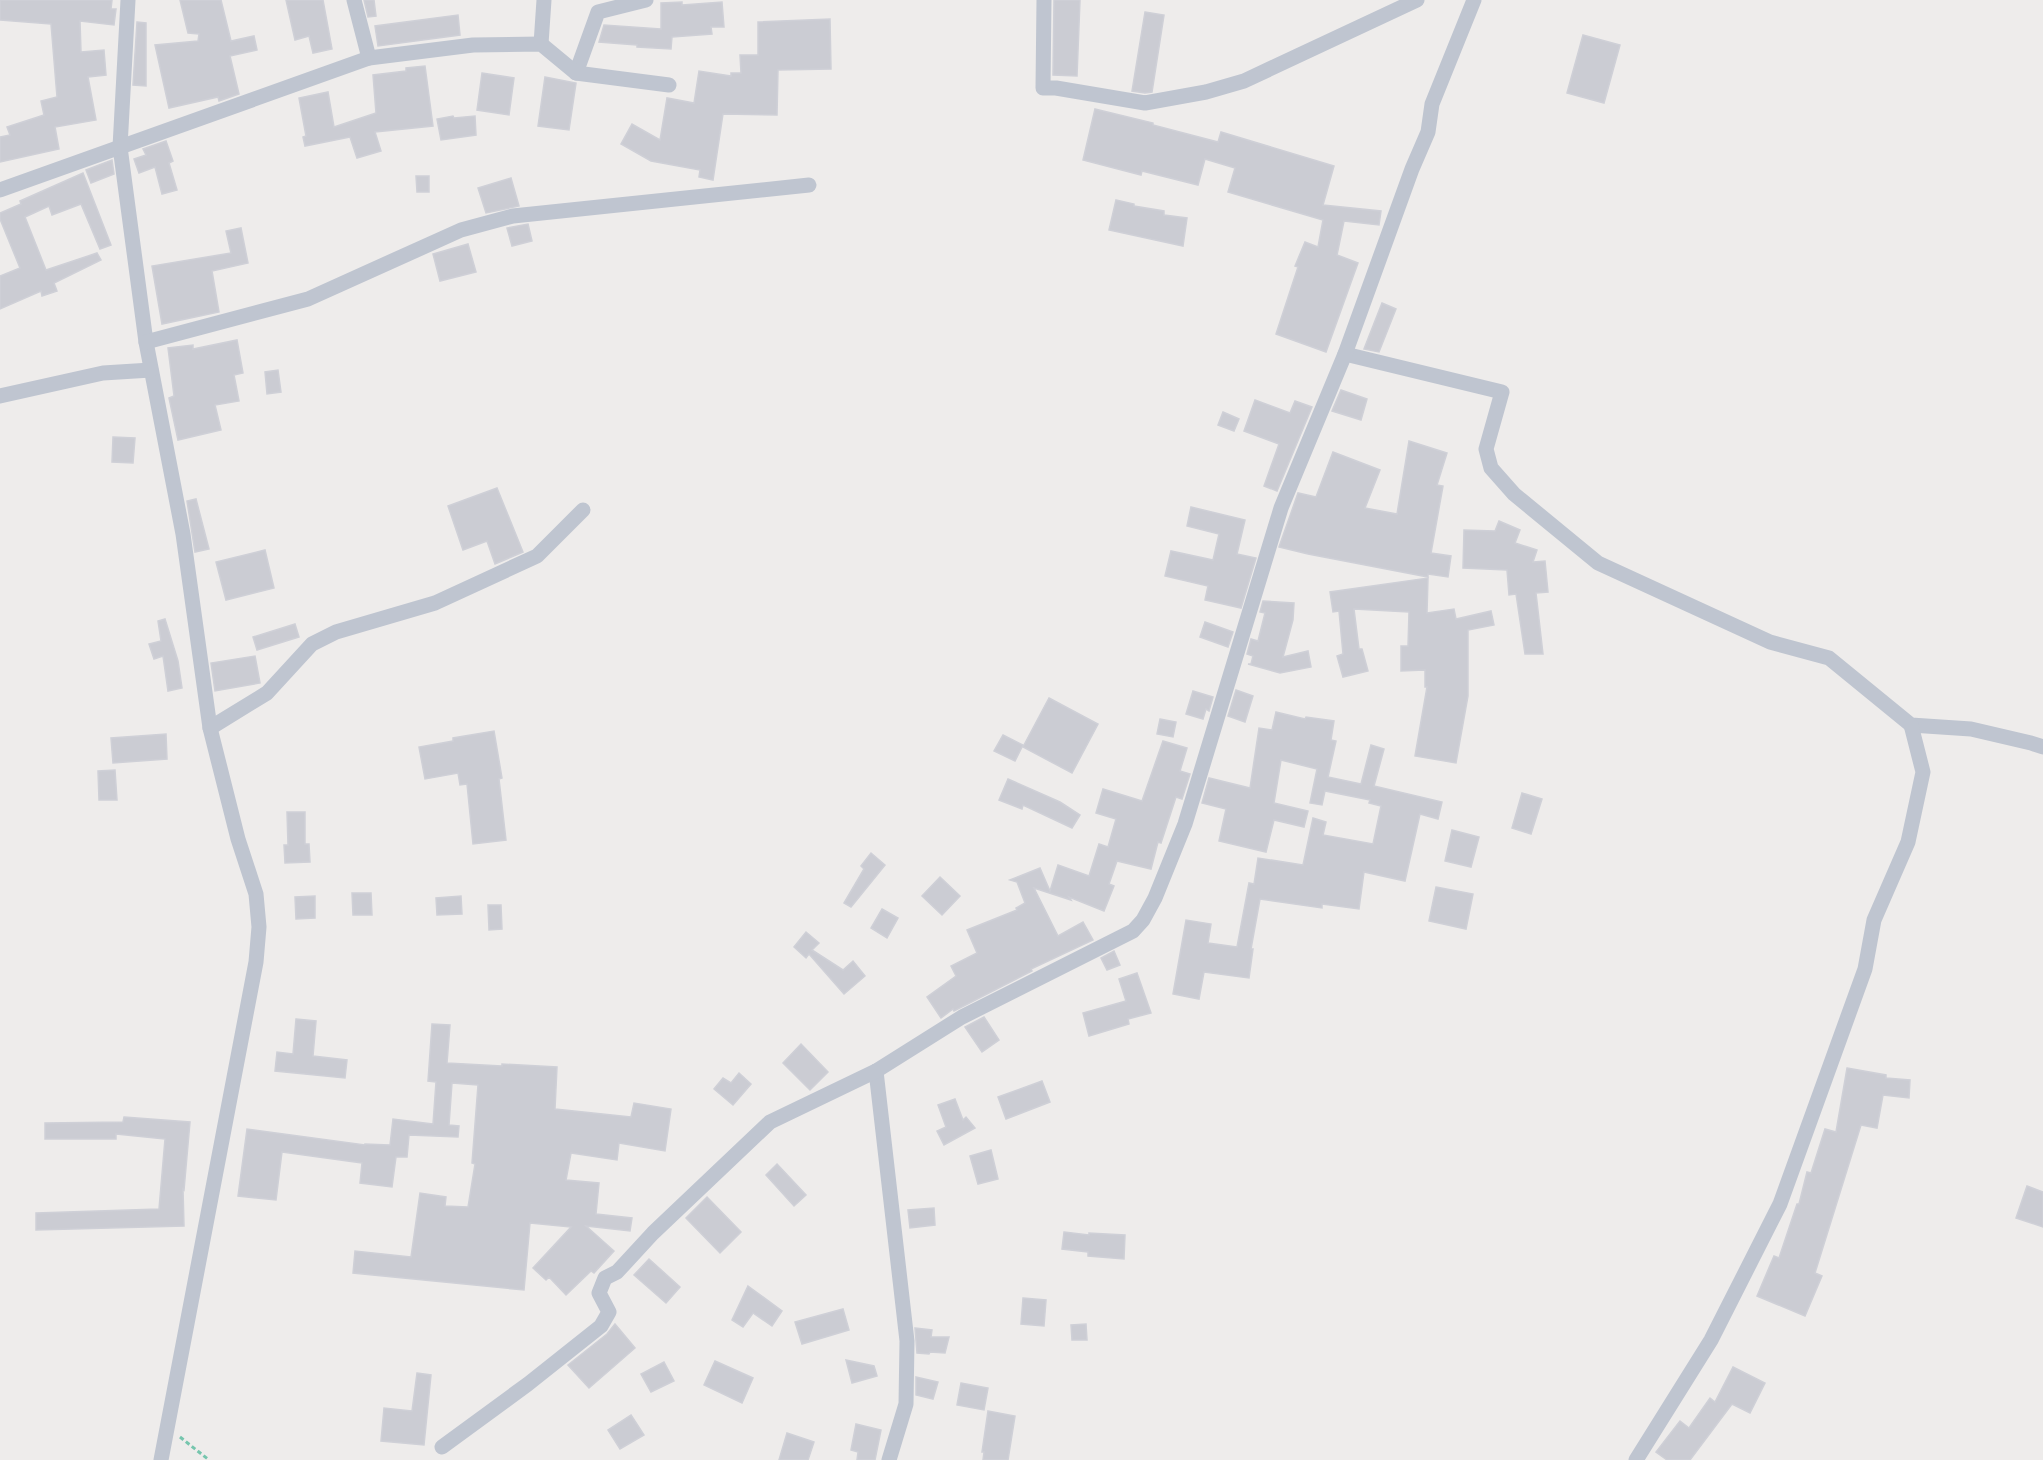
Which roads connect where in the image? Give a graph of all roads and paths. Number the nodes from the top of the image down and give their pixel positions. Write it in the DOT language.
graph roads {
  1 [pos="128,0"];
  2 [pos="354,0"];
  3 [pos="544,0"];
  4 [pos="646,0"];
  5 [pos="1044,0"];
  6 [pos="1417,0"];
  7 [pos="1474,0"];
  8 [pos="541,44"];
  9 [pos="369,58"];
  10 [pos="576,73"];
  11 [pos="669,85"];
  12 [pos="120,147"];
  13 [pos="809,185"];
  14 [pos="0,190"];
  15 [pos="146,342"];
  16 [pos="1345,354"];
  17 [pos="151,370"];
  18 [pos="0,396"];
  19 [pos="583,510"];
  20 [pos="1911,725"];
  21 [pos="210,729"];
  22 [pos="2043,747"];
  23 [pos="876,1071"];
  24 [pos="167,1428"];
  25 [pos="442,1447"];
  26 [pos="161,1460"];
  27 [pos="209,1460"];
  28 [pos="889,1460"];
  29 [pos="1636,1460"];
  1 -- 12 [label="street"];
  2 -- 9 [label="street"];
  3 -- 8 [label="street"];
  4 -- 10 [label="street"];
  5 -- 6 [label="street"];
  7 -- 16 [label="street"];
  8 -- 9 [label="street"];
  8 -- 10 [label="street"];
  9 -- 12 [label="street"];
  10 -- 11 [label="street"];
  12 -- 14 [label="street"];
  12 -- 15 [label="street"];
  13 -- 15 [label="street"];
  15 -- 17 [label="street"];
  16 -- 20 [label="street"];
  16 -- 23 [label="street"];
  17 -- 18 [label="street"];
  17 -- 21 [label="street"];
  19 -- 21 [label="street"];
  20 -- 22 [label="street"];
  20 -- 29 [label="street"];
  21 -- 24 [label="street"];
  23 -- 25 [label="street"];
  23 -- 28 [label="street"];
  24 -- 26 [label="street"];
  24 -- 27 [label="path"];
}
